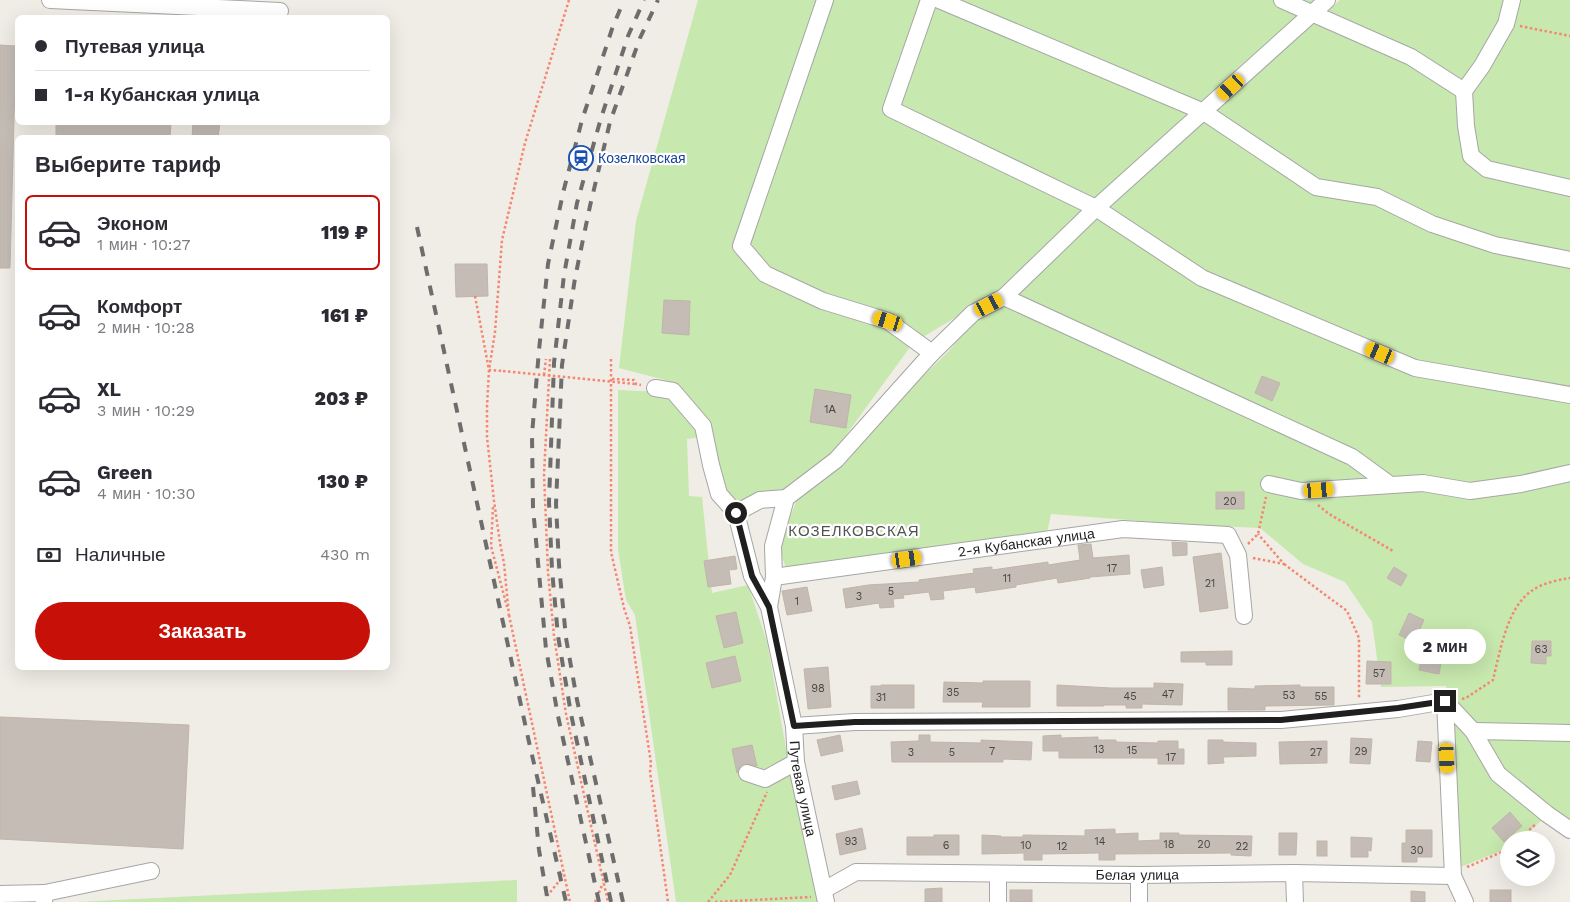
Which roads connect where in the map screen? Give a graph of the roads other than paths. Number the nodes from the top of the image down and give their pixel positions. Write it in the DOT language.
graph roads {
  1 [pos="50,0"];
  2 [pos="825,0"];
  3 [pos="929,0"];
  4 [pos="939,0"];
  5 [pos="1282,0"];
  6 [pos="1327,0"];
  7 [pos="1512,0"];
  8 [pos="280,11"];
  9 [pos="1313,13"];
  10 [pos="1464,91"];
  11 [pos="1204,112"];
  12 [pos="1570,188"];
  13 [pos="1096,208"];
  14 [pos="1570,260"];
  15 [pos="1004,296"];
  16 [pos="932,353"];
  17 [pos="655,388"];
  18 [pos="1570,395"];
  19 [pos="1570,473"];
  20 [pos="1269,484"];
  21 [pos="1390,484"];
  22 [pos="786,498"];
  23 [pos="736,513"];
  24 [pos="774,577"];
  25 [pos="769,607"];
  26 [pos="1244,616"];
  27 [pos="1445,701"];
  28 [pos="794,726"];
  29 [pos="1473,731"];
  30 [pos="1570,733"];
  31 [pos="796,762"];
  32 [pos="748,773"];
  33 [pos="1570,830"];
  34 [pos="151,871"];
  35 [pos="1294,873"];
  36 [pos="998,874"];
  37 [pos="1453,874"];
  38 [pos="1139,875"];
  39 [pos="0,894"];
  40 [pos="825,896"];
  41 [pos="44,897"];
  42 [pos="998,902"];
  43 [pos="1139,902"];
  44 [pos="1295,902"];
  45 [pos="1465,902"];
  1 -- 8 [label="street"];
  2 -- 16 [label="street"];
  3 -- 13 [label="street"];
  4 -- 11 [label="street"];
  5 -- 9 [label="street"];
  6 -- 9 [label="street"];
  7 -- 10 [label="street"];
  9 -- 10 [label="street"];
  9 -- 11 [label="street"];
  10 -- 12 [label="street"];
  11 -- 13 [label="street"];
  11 -- 14 [label="street"];
  13 -- 15 [label="street"];
  13 -- 18 [label="street"];
  15 -- 16 [label="street"];
  15 -- 21 [label="street"];
  16 -- 22 [label="street"];
  17 -- 23 [label="street, Путевая улица"];
  19 -- 21 [label="street"];
  20 -- 21 [label="street"];
  22 -- 23 [label="street"];
  22 -- 24 [label="street"];
  23 -- 25 [label="street, Путевая улица"];
  24 -- 25 [label="street"];
  24 -- 26 [label="street, 2-я Кубанская улица"];
  25 -- 28 [label="street, Путевая улица"];
  27 -- 28 [label="street"];
  27 -- 29 [label="street"];
  27 -- 37 [label="street"];
  28 -- 31 [label="street, Путевая улица"];
  29 -- 30 [label="street"];
  29 -- 33 [label="street"];
  31 -- 32 [label="street"];
  31 -- 40 [label="street, Путевая улица"];
  34 -- 41 [label="street"];
  35 -- 37 [label="street, Белая улица"];
  35 -- 38 [label="street, Белая улица"];
  35 -- 44 [label="street"];
  36 -- 38 [label="street, Белая улица"];
  36 -- 40 [label="street, Белая улица"];
  36 -- 42 [label="street"];
  37 -- 45 [label="street"];
  38 -- 43 [label="street"];
  39 -- 41 [label="street"];
}
